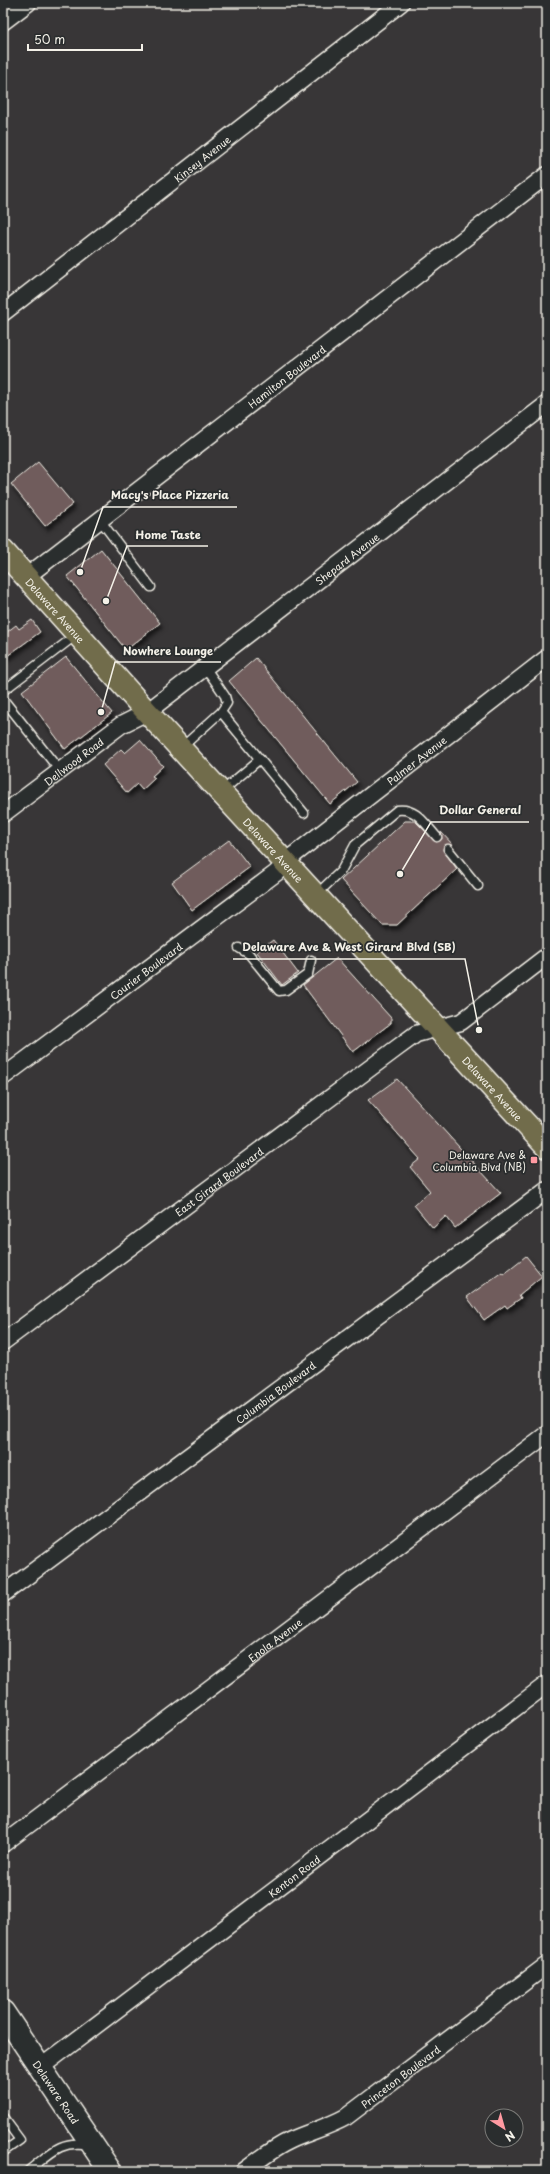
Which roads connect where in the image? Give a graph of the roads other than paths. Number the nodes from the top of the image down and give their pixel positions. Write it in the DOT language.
graph roads {
  1 [pos="28,3"];
  2 [pos="401,3"];
  3 [pos="3,22"];
  4 [pos="547,175"];
  5 [pos="3,313"];
  6 [pos="547,404"];
  7 [pos="100,520"];
  8 [pos="5,558"];
  9 [pos="26,577"];
  10 [pos="151,587"];
  11 [pos="77,635"];
  12 [pos="547,658"];
  13 [pos="205,668"];
  14 [pos="3,691"];
  15 [pos="3,699"];
  16 [pos="147,712"];
  17 [pos="221,712"];
  18 [pos="180,749"];
  19 [pos="260,759"];
  20 [pos="60,771"];
  21 [pos="221,792"];
  22 [pos="304,813"];
  23 [pos="3,814"];
  24 [pos="437,836"];
  25 [pos="448,849"];
  26 [pos="286,863"];
  27 [pos="478,886"];
  28 [pos="316,895"];
  29 [pos="239,948"];
  30 [pos="547,956"];
  31 [pos="311,960"];
  32 [pos="438,1029"];
  33 [pos="3,1077"];
  34 [pos="547,1147"];
  35 [pos="547,1190"];
  36 [pos="3,1342"];
  37 [pos="547,1434"];
  38 [pos="3,1594"];
  39 [pos="547,1684"];
  40 [pos="3,1844"];
  41 [pos="547,1965"];
  42 [pos="3,2012"];
  43 [pos="41,2067"];
  44 [pos="3,2117"];
  45 [pos="93,2146"];
  46 [pos="3,2152"];
  47 [pos="28,2171"];
  48 [pos="110,2171"];
  49 [pos="244,2171"];
  1 -- 3 [label="street"];
  2 -- 5 [label="street, Kinsey Avenue"];
  4 -- 7 [label="street, Hamilton Boulevard"];
  6 -- 13 [label="street, Shepard Avenue"];
  7 -- 9 [label="street, Hamilton Boulevard"];
  7 -- 10 [label="lane"];
  8 -- 9 [label="main road, Delaware Avenue"];
  9 -- 11 [label="main road, Delaware Avenue"];
  11 -- 14 [label="lane"];
  11 -- 16 [label="main road, Delaware Avenue"];
  12 -- 26 [label="street, Palmer Avenue"];
  13 -- 16 [label="street, Shepard Avenue"];
  13 -- 17 [label="lane"];
  15 -- 20 [label="lane"];
  16 -- 18 [label="main road, Delaware Avenue"];
  16 -- 20 [label="street, Dellwood Road"];
  17 -- 18 [label="lane"];
  17 -- 19 [label="lane"];
  18 -- 21 [label="main road, Delaware Avenue"];
  19 -- 21 [label="lane"];
  19 -- 22 [label="lane"];
  20 -- 23 [label="street, Dellwood Road"];
  21 -- 26 [label="main road, Delaware Avenue"];
  24 -- 28 [label="lane"];
  25 -- 27 [label="lane"];
  26 -- 28 [label="main road, Delaware Avenue"];
  26 -- 33 [label="street, Courier Boulevard"];
  28 -- 32 [label="main road, Delaware Avenue"];
  29 -- 31 [label="lane"];
  30 -- 32 [label="street, East Girard Boulevard"];
  32 -- 34 [label="main road, Delaware Avenue"];
  32 -- 36 [label="street, East Girard Boulevard"];
  35 -- 38 [label="street, Columbia Boulevard"];
  37 -- 40 [label="street, Enola Avenue"];
  39 -- 43 [label="street, Kenton Road"];
  41 -- 49 [label="street, Princeton Boulevard"];
  42 -- 43 [label="street, Delaware Road"];
  43 -- 45 [label="street, Delaware Road"];
  44 -- 46 [label="lane"];
  45 -- 47 [label="lane"];
  45 -- 48 [label="street, Delaware Road"];
}
